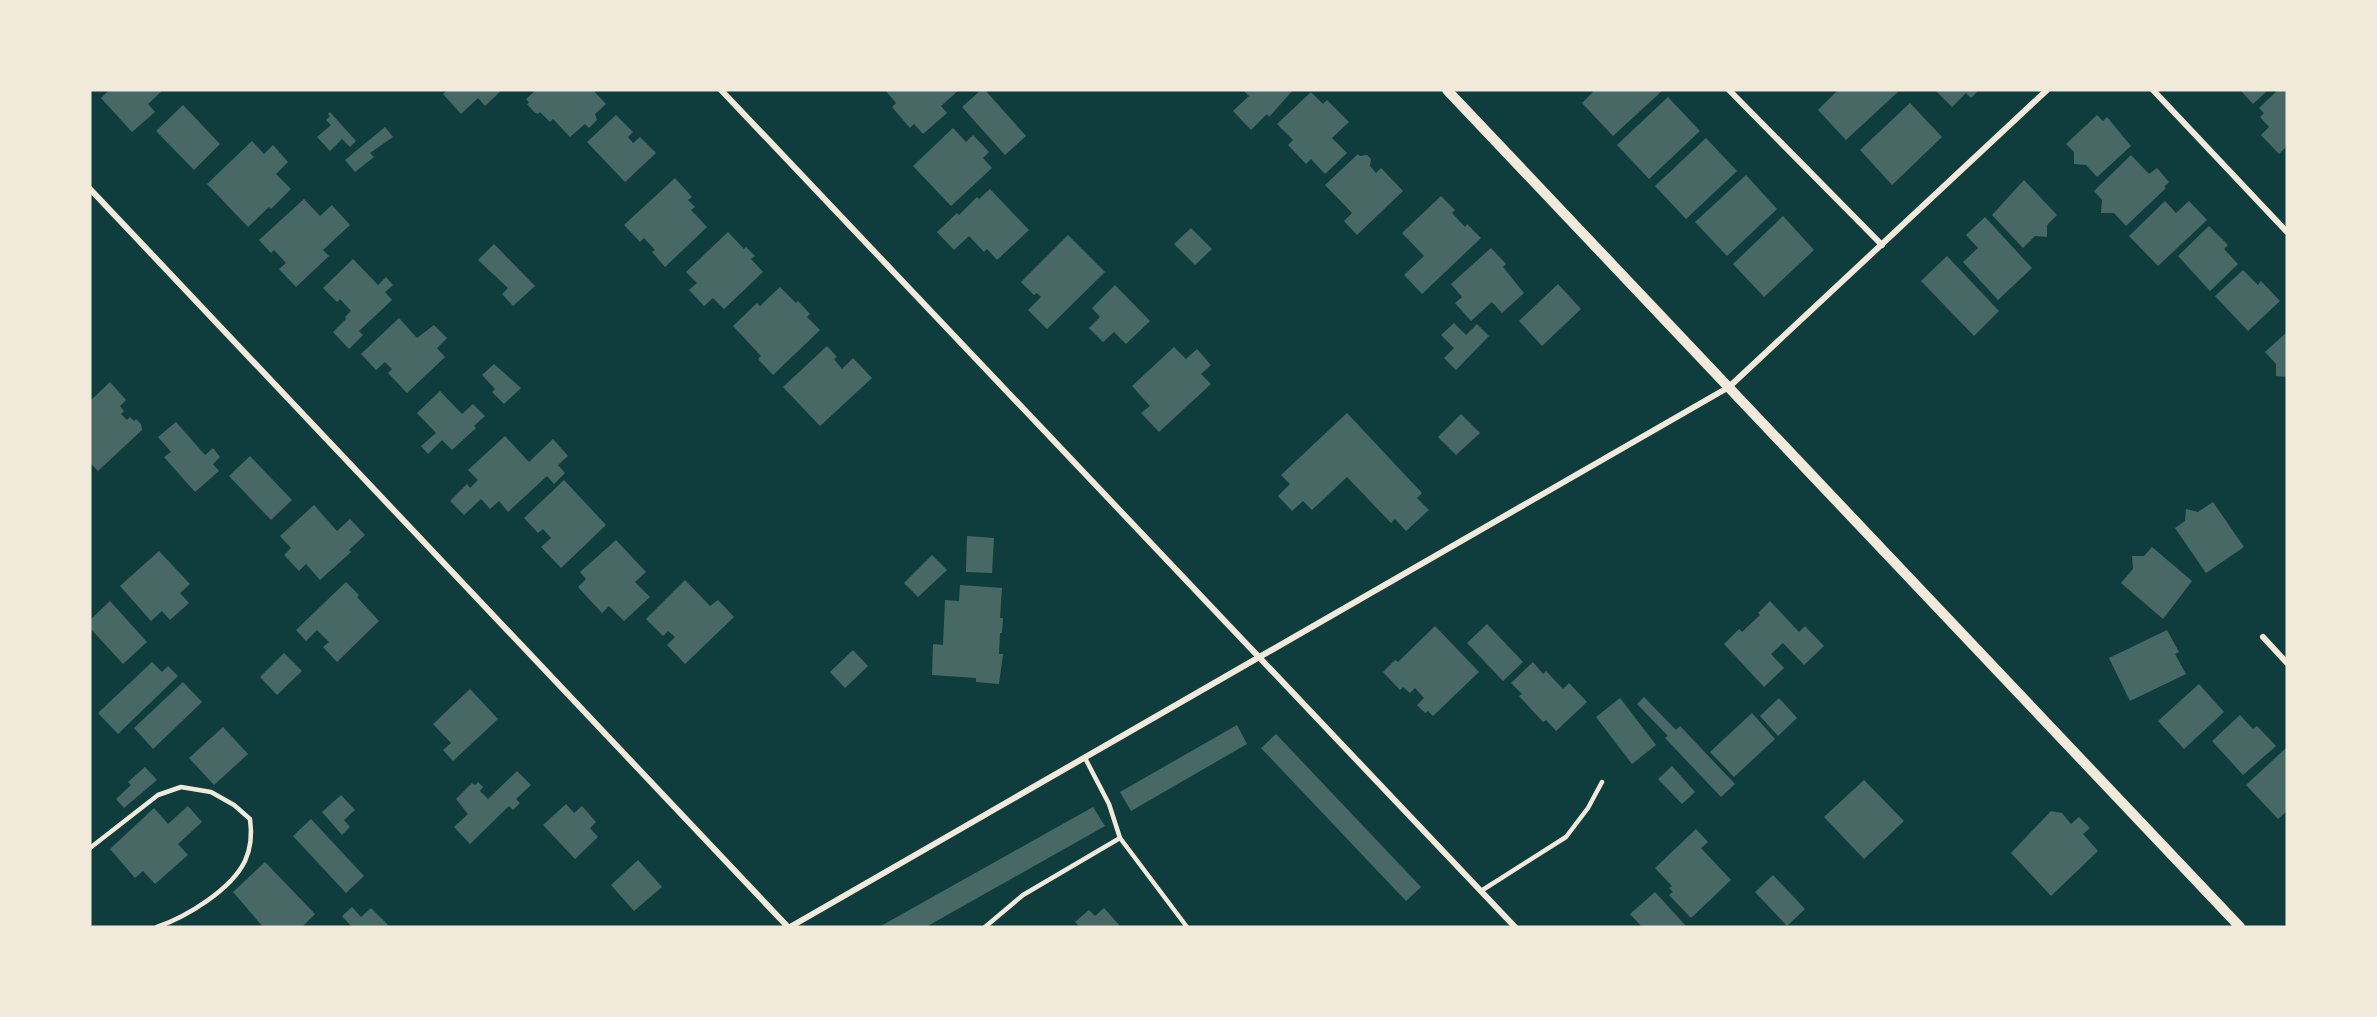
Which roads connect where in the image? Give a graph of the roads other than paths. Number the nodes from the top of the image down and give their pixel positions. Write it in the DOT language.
graph roads {
  1 [pos="721,90"];
  2 [pos="1447,90"];
  3 [pos="1729,90"];
  4 [pos="2047,90"];
  5 [pos="2153,90"];
  6 [pos="90,189"];
  7 [pos="2287,232"];
  8 [pos="1882,244"];
  9 [pos="1729,387"];
  10 [pos="2263,637"];
  11 [pos="1260,658"];
  12 [pos="2287,663"];
  13 [pos="1085,758"];
  14 [pos="1602,782"];
  15 [pos="1120,838"];
  16 [pos="90,848"];
  17 [pos="1481,891"];
  18 [pos="157,927"];
  19 [pos="789,927"];
  20 [pos="985,927"];
  21 [pos="1187,927"];
  22 [pos="1515,927"];
  23 [pos="2240,927"];
  1 -- 11 [label="street"];
  2 -- 9 [label="street"];
  3 -- 8 [label="street"];
  4 -- 8 [label="street"];
  5 -- 7 [label="street"];
  6 -- 19 [label="street"];
  8 -- 9 [label="street"];
  9 -- 11 [label="street"];
  9 -- 23 [label="street"];
  10 -- 12 [label="street"];
  11 -- 13 [label="street"];
  11 -- 17 [label="street"];
  13 -- 15 [label="lane"];
  13 -- 19 [label="street"];
  14 -- 17 [label="lane"];
  15 -- 20 [label="lane"];
  15 -- 21 [label="lane"];
  16 -- 18 [label="lane"];
  17 -- 22 [label="street"];
}
